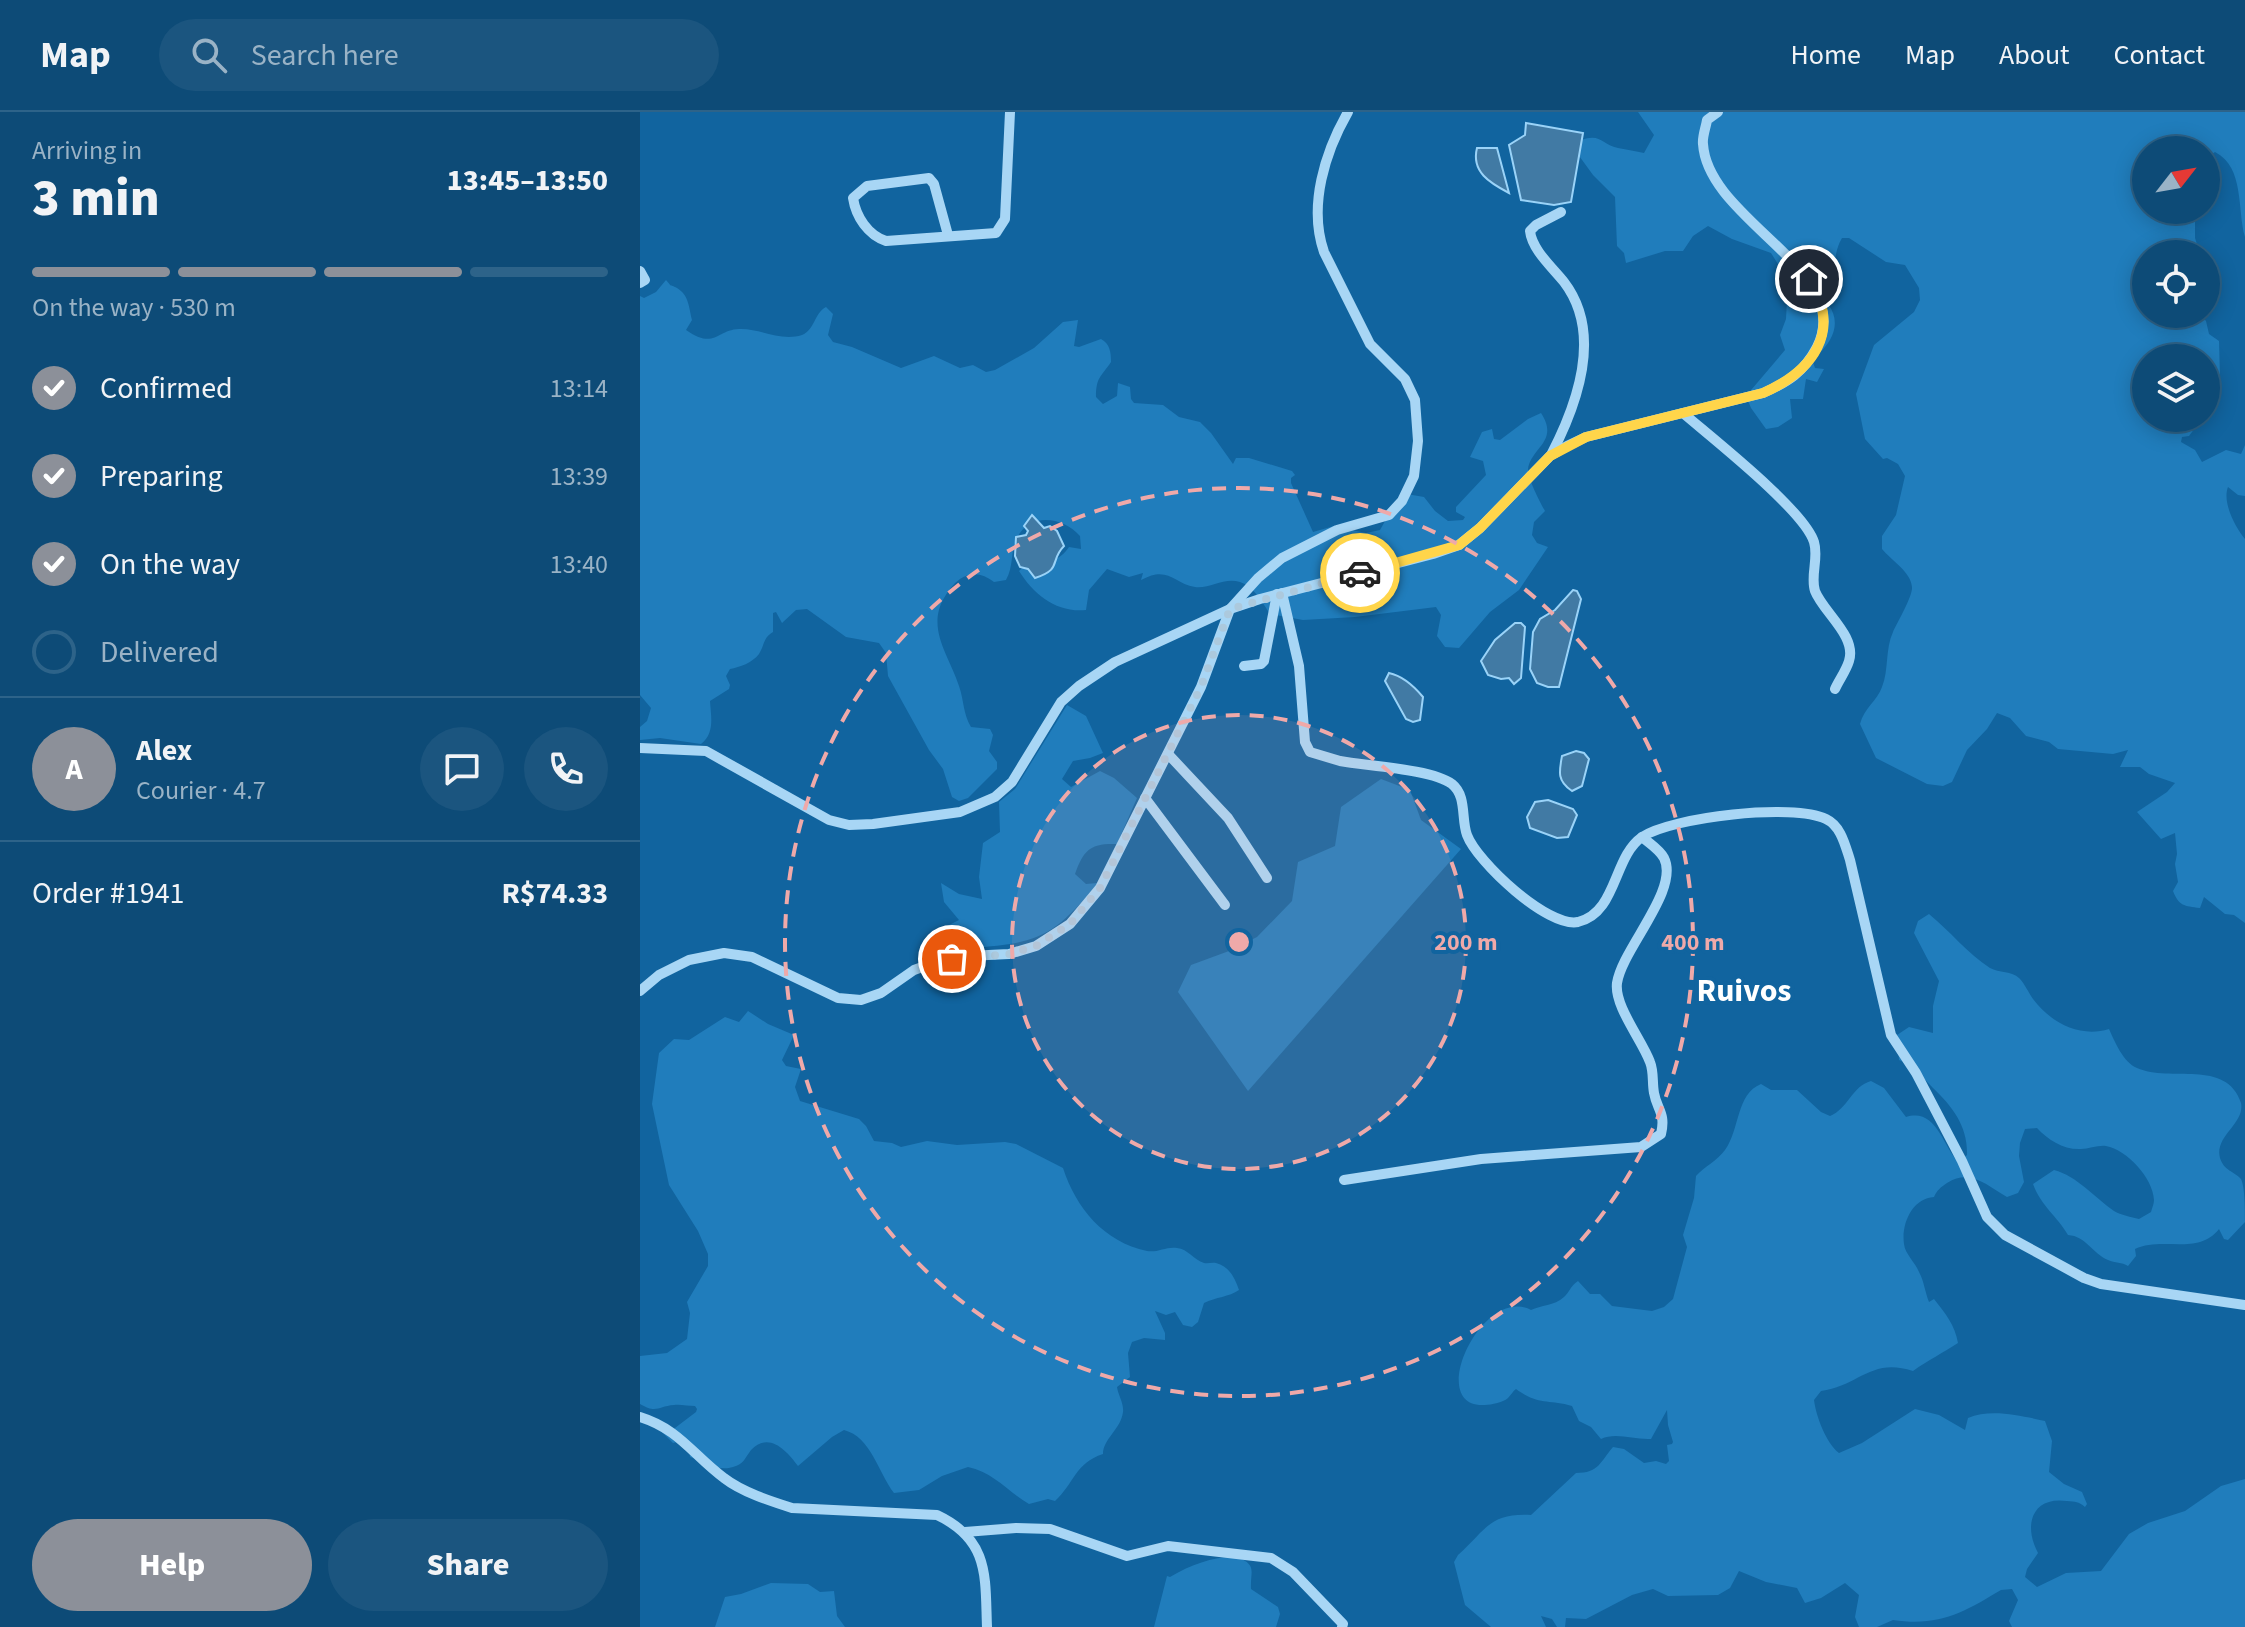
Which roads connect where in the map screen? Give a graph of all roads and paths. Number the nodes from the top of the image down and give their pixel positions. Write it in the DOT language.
graph roads {
  1 [pos="1010,112"];
  2 [pos="1348,112"];
  3 [pos="1718,112"];
  4 [pos="1561,212"];
  5 [pos="948,235"];
  6 [pos="640,271"];
  7 [pos="640,283"];
  8 [pos="1683,413"];
  9 [pos="1550,456"];
  10 [pos="1280,594"];
  11 [pos="1230,609"];
  12 [pos="1244,666"];
  13 [pos="1835,689"];
  14 [pos="640,748"];
  15 [pos="1168,754"];
  16 [pos="1145,798"];
  17 [pos="1642,837"];
  18 [pos="1267,878"];
  19 [pos="1225,905"];
  20 [pos="640,991"];
  21 [pos="1344,1180"];
  22 [pos="2245,1305"];
  23 [pos="640,1417"];
  24 [pos="965,1532"];
  25 [pos="987,1627"];
  26 [pos="1342,1627"];
  1 -- 5 [label="street"];
  2 -- 11 [label="street"];
  3 -- 8 [label="street"];
  4 -- 9 [label="street"];
  5 -- 5 [label="street"];
  6 -- 7 [label="street"];
  8 -- 9 [label="street"];
  8 -- 13 [label="street"];
  9 -- 10 [label="street"];
  10 -- 11 [label="street"];
  10 -- 12 [label="street"];
  10 -- 17 [label="street"];
  11 -- 14 [label="street"];
  11 -- 15 [label="street"];
  15 -- 16 [label="street"];
  15 -- 18 [label="street"];
  16 -- 19 [label="street"];
  16 -- 20 [label="street"];
  17 -- 21 [label="street"];
  17 -- 22 [label="street"];
  23 -- 24 [label="street"];
  24 -- 25 [label="street"];
  24 -- 26 [label="street"];
}
